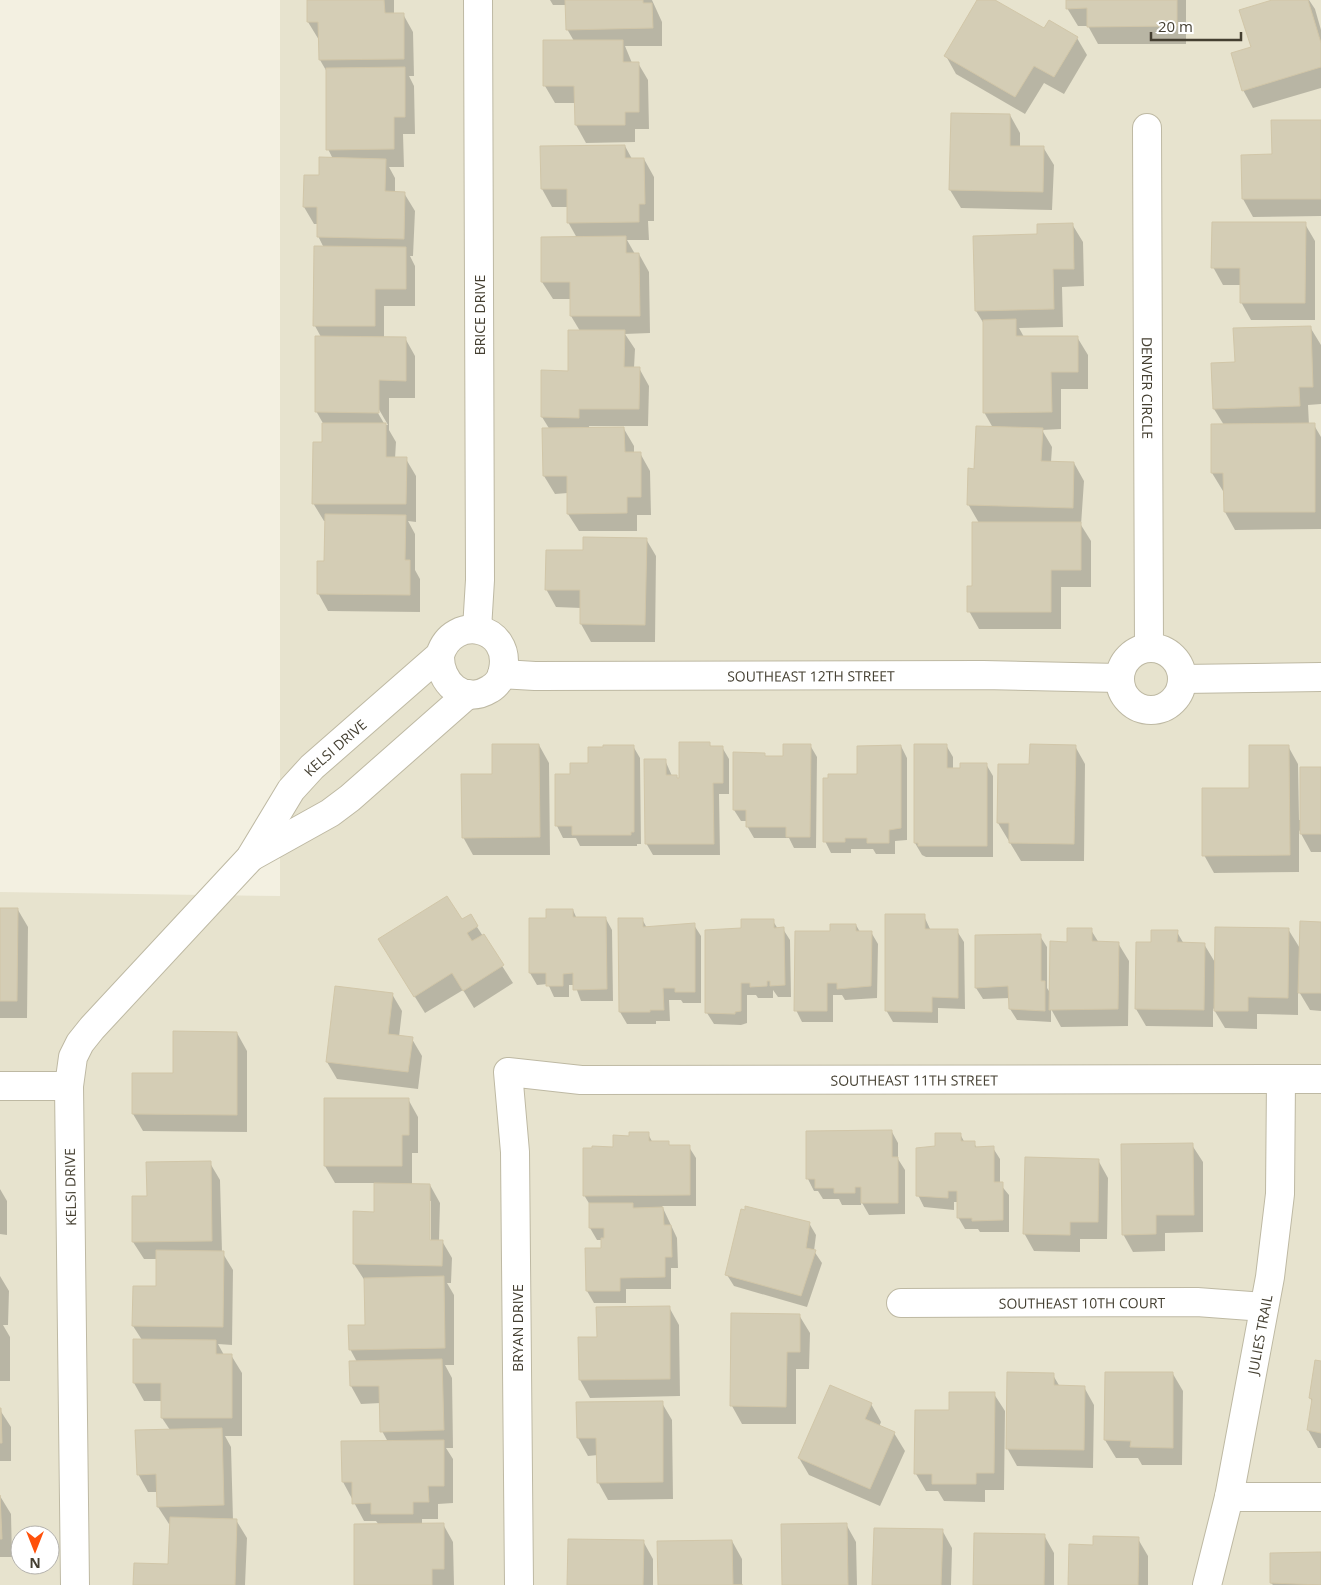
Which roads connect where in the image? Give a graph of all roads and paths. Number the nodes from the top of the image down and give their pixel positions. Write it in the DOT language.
graph roads {
  1 [pos="478,0"];
  2 [pos="1147,128"];
  3 [pos="477,629"];
  4 [pos="1149,648"];
  5 [pos="440,654"];
  6 [pos="502,674"];
  7 [pos="1321,677"];
  8 [pos="1119,678"];
  9 [pos="1182,679"];
  10 [pos="468,694"];
  11 [pos="250,858"];
  12 [pos="508,1072"];
  13 [pos="1321,1079"];
  14 [pos="1281,1080"];
  15 [pos="0,1086"];
  16 [pos="68,1086"];
  17 [pos="901,1303"];
  18 [pos="1264,1307"];
  19 [pos="1229,1497"];
  20 [pos="1321,1497"];
  21 [pos="75,1585"];
  22 [pos="519,1585"];
  23 [pos="1207,1585"];
  1 -- 3 [label="street, BRICE DRIVE"];
  2 -- 4 [label="street, DENVER CIRCLE"];
  3 -- 5 [label="street"];
  3 -- 6 [label="street"];
  4 -- 8 [label="street"];
  4 -- 9 [label="street"];
  5 -- 10 [label="street"];
  5 -- 11 [label="street, KELSI DRIVE"];
  6 -- 8 [label="street, SOUTHEAST 12TH STREET"];
  6 -- 10 [label="street"];
  7 -- 9 [label="street"];
  8 -- 9 [label="street"];
  10 -- 11 [label="street, KELSI DRIVE"];
  11 -- 16 [label="street, KELSI DRIVE"];
  12 -- 14 [label="street, SOUTHEAST 11TH STREET"];
  12 -- 22 [label="street, BRYAN DRIVE"];
  13 -- 14 [label="street, SOUTHEAST 11TH STREET"];
  14 -- 18 [label="street, JULIES TRAIL"];
  15 -- 16 [label="street"];
  16 -- 21 [label="street, KELSI DRIVE"];
  17 -- 18 [label="street, SOUTHEAST 10TH COURT"];
  18 -- 19 [label="street, JULIES TRAIL"];
  19 -- 20 [label="street"];
  19 -- 23 [label="street, JULIES TRAIL"];
}
